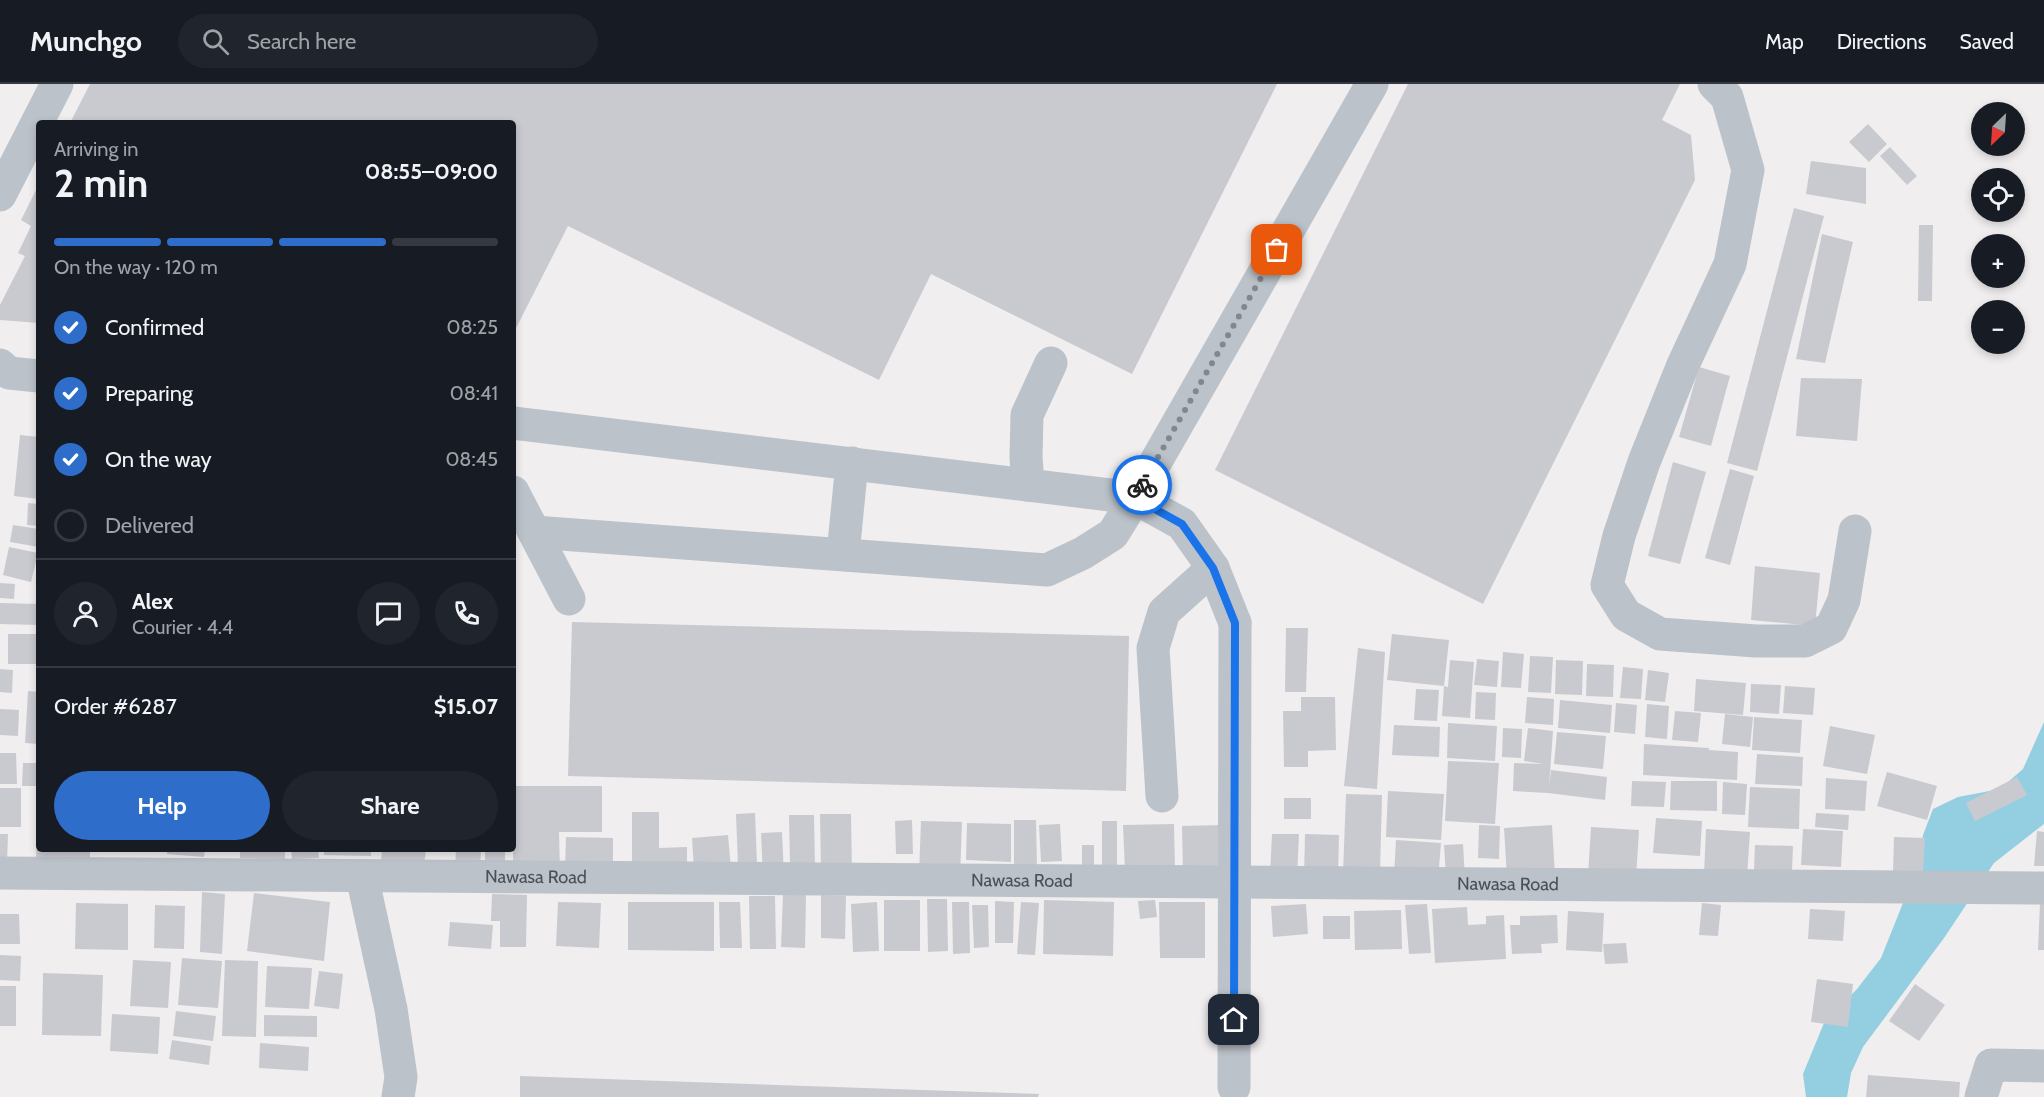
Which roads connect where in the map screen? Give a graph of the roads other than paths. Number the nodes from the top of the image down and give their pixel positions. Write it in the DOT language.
graph roads {
  1 [pos="57,84"];
  2 [pos="1372,84"];
  3 [pos="1714,84"];
  4 [pos="39,120"];
  5 [pos="36,125"];
  6 [pos="0,195"];
  7 [pos="1051,363"];
  8 [pos="0,365"];
  9 [pos="36,376"];
  10 [pos="516,423"];
  11 [pos="852,463"];
  12 [pos="1028,485"];
  13 [pos="516,498"];
  14 [pos="1135,498"];
  15 [pos="1855,531"];
  16 [pos="534,532"];
  17 [pos="843,554"];
  18 [pos="1213,568"];
  19 [pos="568,599"];
  20 [pos="1162,796"];
  21 [pos="0,873"];
  22 [pos="362,876"];
  23 [pos="2044,888"];
  24 [pos="2044,1066"];
  25 [pos="1234,1092"];
  26 [pos="398,1097"];
  27 [pos="1981,1097"];
  1 -- 4 [label="street"];
  2 -- 14 [label="street"];
  3 -- 15 [label="street"];
  5 -- 6 [label="street"];
  7 -- 12 [label="street"];
  8 -- 9 [label="street"];
  10 -- 11 [label="street"];
  11 -- 12 [label="street"];
  11 -- 17 [label="street"];
  12 -- 14 [label="street"];
  13 -- 16 [label="street"];
  14 -- 17 [label="street"];
  14 -- 18 [label="street"];
  16 -- 17 [label="street"];
  16 -- 19 [label="street"];
  18 -- 20 [label="street"];
  18 -- 25 [label="street, bridge"];
  21 -- 22 [label="street, Nawasa Road"];
  22 -- 23 [label="street, Nawasa Road"];
  22 -- 26 [label="street"];
  24 -- 27 [label="street"];
}
